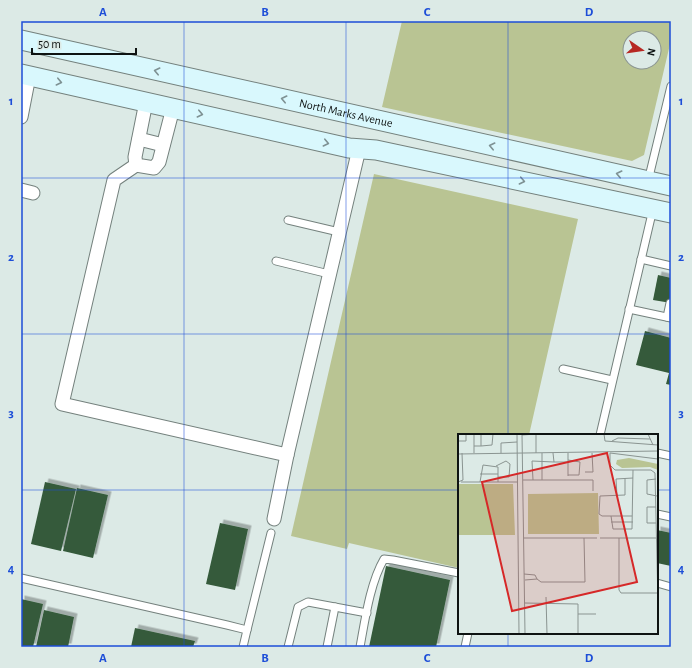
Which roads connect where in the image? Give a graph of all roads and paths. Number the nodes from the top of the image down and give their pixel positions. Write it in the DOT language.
graph roads {
  1 [pos="21,40"];
  2 [pos="25,75"];
  3 [pos="671,86"];
  4 [pos="146,102"];
  5 [pos="173,108"];
  6 [pos="21,117"];
  7 [pos="139,139"];
  8 [pos="163,145"];
  9 [pos="359,149"];
  10 [pos="136,165"];
  11 [pos="648,181"];
  12 [pos="671,186"];
  13 [pos="662,211"];
  14 [pos="288,220"];
  15 [pos="339,232"];
  16 [pos="641,259"];
  17 [pos="276,261"];
  18 [pos="671,266"];
  19 [pos="329,274"];
  20 [pos="670,303"];
  21 [pos="629,309"];
  22 [pos="669,317"];
  23 [pos="563,369"];
  24 [pos="612,380"];
  25 [pos="600,434"];
  26 [pos="658,453"];
  27 [pos="287,455"];
  28 [pos="671,456"];
  29 [pos="658,514"];
  30 [pos="671,517"];
  31 [pos="274,519"];
  32 [pos="271,533"];
  33 [pos="458,573"];
  34 [pos="21,578"];
  35 [pos="658,583"];
  36 [pos="671,586"];
  37 [pos="335,607"];
  38 [pos="366,613"];
  39 [pos="247,630"];
  40 [pos="468,634"];
  41 [pos="243,647"];
  42 [pos="288,647"];
  43 [pos="327,647"];
  44 [pos="360,647"];
  45 [pos="465,647"];
  11 -- 1 [label="main road, North Marks Avenue, one-way"];
  2 -- 4 [label="main road, one-way"];
  2 -- 6 [label="street"];
  3 -- 11 [label="lane"];
  4 -- 5 [label="main road"];
  4 -- 7 [label="street"];
  5 -- 8 [label="street"];
  5 -- 9 [label="main road, one-way"];
  7 -- 8 [label="street"];
  7 -- 10 [label="street"];
  8 -- 10 [label="street"];
  9 -- 13 [label="main road, one-way"];
  9 -- 15 [label="street"];
  10 -- 27 [label="street"];
  11 -- 12 [label="main road, North Marks Avenue"];
  13 -- 16 [label="lane"];
  14 -- 15 [label="lane"];
  15 -- 19 [label="street"];
  16 -- 18 [label="lane"];
  16 -- 21 [label="lane"];
  17 -- 19 [label="lane"];
  19 -- 27 [label="street"];
  20 -- 22 [label="lane"];
  21 -- 22 [label="lane"];
  21 -- 24 [label="lane"];
  23 -- 24 [label="lane"];
  24 -- 25 [label="lane"];
  26 -- 28 [label="lane"];
  27 -- 31 [label="street"];
  29 -- 30 [label="lane"];
  32 -- 39 [label="lane"];
  33 -- 38 [label="lane"];
  34 -- 39 [label="lane"];
  35 -- 36 [label="lane"];
  37 -- 38 [label="lane"];
  37 -- 42 [label="lane"];
  37 -- 43 [label="lane"];
  38 -- 44 [label="lane"];
  39 -- 41 [label="lane"];
  40 -- 45 [label="lane"];
}
